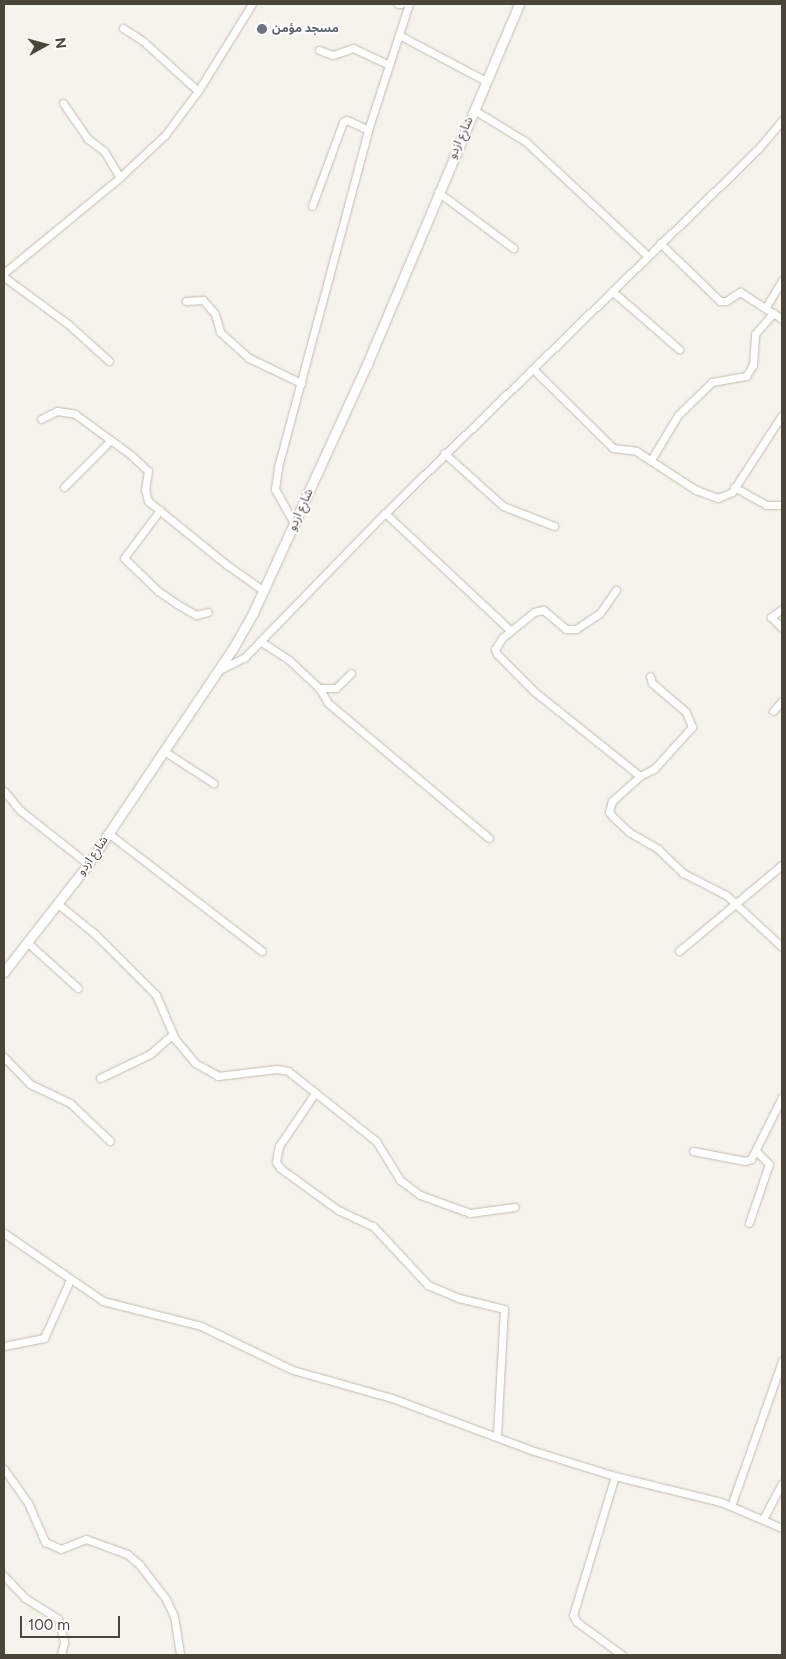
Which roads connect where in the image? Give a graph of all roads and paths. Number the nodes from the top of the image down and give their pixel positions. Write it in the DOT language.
graph roads {
  1 [pos="252,4"];
  2 [pos="409,4"];
  3 [pos="518,4"];
  4 [pos="123,28"];
  5 [pos="399,35"];
  6 [pos="320,50"];
  7 [pos="388,64"];
  8 [pos="486,81"];
  9 [pos="198,91"];
  10 [pos="63,103"];
  11 [pos="474,110"];
  12 [pos="782,120"];
  13 [pos="368,130"];
  14 [pos="120,178"];
  15 [pos="438,192"];
  16 [pos="312,206"];
  17 [pos="660,243"];
  18 [pos="513,248"];
  19 [pos="647,255"];
  20 [pos="4,273"];
  21 [pos="4,277"];
  22 [pos="782,280"];
  23 [pos="612,291"];
  24 [pos="186,300"];
  25 [pos="766,307"];
  26 [pos="773,313"];
  27 [pos="782,319"];
  28 [pos="679,350"];
  29 [pos="108,361"];
  30 [pos="533,369"];
  31 [pos="301,383"];
  32 [pos="782,415"];
  33 [pos="41,419"];
  34 [pos="110,441"];
  35 [pos="444,453"];
  36 [pos="651,460"];
  37 [pos="64,487"];
  38 [pos="734,487"];
  39 [pos="782,505"];
  40 [pos="160,510"];
  41 [pos="385,513"];
  42 [pos="295,525"];
  43 [pos="554,526"];
  44 [pos="264,590"];
  45 [pos="616,590"];
  46 [pos="782,610"];
  47 [pos="208,612"];
  48 [pos="782,628"];
  49 [pos="510,630"];
  50 [pos="260,641"];
  51 [pos="219,670"];
  52 [pos="351,673"];
  53 [pos="650,676"];
  54 [pos="319,688"];
  55 [pos="782,701"];
  56 [pos="773,711"];
  57 [pos="164,751"];
  58 [pos="640,776"];
  59 [pos="213,783"];
  60 [pos="4,791"];
  61 [pos="108,833"];
  62 [pos="489,838"];
  63 [pos="88,864"];
  64 [pos="782,865"];
  65 [pos="735,903"];
  66 [pos="58,904"];
  67 [pos="28,944"];
  68 [pos="782,947"];
  69 [pos="262,951"];
  70 [pos="679,951"];
  71 [pos="6,965"];
  72 [pos="78,988"];
  73 [pos="173,1034"];
  74 [pos="4,1057"];
  75 [pos="100,1078"];
  76 [pos="314,1093"];
  77 [pos="782,1097"];
  78 [pos="110,1141"];
  79 [pos="693,1151"];
  80 [pos="756,1151"];
  81 [pos="515,1208"];
  82 [pos="749,1223"];
  83 [pos="4,1233"];
  84 [pos="70,1280"];
  85 [pos="4,1346"];
  86 [pos="782,1362"];
  87 [pos="497,1435"];
  88 [pos="4,1470"];
  89 [pos="615,1476"];
  90 [pos="782,1484"];
  91 [pos="731,1506"];
  92 [pos="763,1519"];
  93 [pos="782,1528"];
  94 [pos="4,1576"];
  95 [pos="61,1655"];
  96 [pos="180,1655"];
  97 [pos="622,1655"];
  1 -- 9 [label="street"];
  2 -- 5 [label="street"];
  3 -- 8 [label="street, شارع ازدو"];
  4 -- 9 [label="street"];
  5 -- 7 [label="street"];
  5 -- 8 [label="street"];
  6 -- 7 [label="street"];
  7 -- 13 [label="street"];
  8 -- 11 [label="street, شارع ازدو"];
  9 -- 14 [label="street"];
  10 -- 14 [label="street"];
  11 -- 15 [label="street, شارع ازدو"];
  11 -- 19 [label="street"];
  12 -- 17 [label="street"];
  13 -- 16 [label="street"];
  13 -- 31 [label="street"];
  14 -- 20 [label="street"];
  15 -- 18 [label="street"];
  15 -- 42 [label="street, شارع ازدو"];
  17 -- 19 [label="street"];
  17 -- 25 [label="street"];
  19 -- 23 [label="street"];
  21 -- 29 [label="street"];
  22 -- 25 [label="street"];
  23 -- 28 [label="street"];
  23 -- 30 [label="street"];
  24 -- 31 [label="street"];
  25 -- 26 [label="street"];
  26 -- 27 [label="street"];
  26 -- 36 [label="street"];
  30 -- 35 [label="street"];
  30 -- 36 [label="street"];
  31 -- 42 [label="street"];
  32 -- 38 [label="street"];
  33 -- 34 [label="street"];
  34 -- 37 [label="street"];
  34 -- 40 [label="street"];
  35 -- 41 [label="street"];
  35 -- 43 [label="street"];
  36 -- 38 [label="street"];
  38 -- 39 [label="street"];
  40 -- 44 [label="street"];
  40 -- 47 [label="street"];
  41 -- 49 [label="street"];
  41 -- 50 [label="street"];
  42 -- 44 [label="street, شارع ازدو"];
  44 -- 51 [label="street, شارع ازدو"];
  45 -- 49 [label="street"];
  46 -- 48 [label="street"];
  49 -- 58 [label="street"];
  50 -- 51 [label="street"];
  50 -- 54 [label="street"];
  51 -- 57 [label="street, شارع ازدو"];
  52 -- 54 [label="street"];
  53 -- 58 [label="street"];
  54 -- 62 [label="street"];
  55 -- 56 [label="street"];
  57 -- 59 [label="street"];
  57 -- 61 [label="street, شارع ازدو"];
  58 -- 65 [label="street"];
  60 -- 63 [label="street"];
  61 -- 63 [label="street, شارع ازدو"];
  61 -- 69 [label="street"];
  63 -- 66 [label="street, شارع ازدو"];
  64 -- 65 [label="street"];
  65 -- 68 [label="street"];
  65 -- 70 [label="street"];
  66 -- 67 [label="street, شارع ازدو"];
  66 -- 73 [label="street"];
  67 -- 71 [label="street, شارع ازدو"];
  67 -- 72 [label="street"];
  73 -- 75 [label="street"];
  73 -- 76 [label="street"];
  74 -- 78 [label="street"];
  76 -- 81 [label="street"];
  76 -- 87 [label="street"];
  77 -- 80 [label="street"];
  79 -- 80 [label="street"];
  80 -- 82 [label="street"];
  83 -- 84 [label="street"];
  84 -- 85 [label="street"];
  84 -- 87 [label="street"];
  86 -- 91 [label="street"];
  87 -- 89 [label="street"];
  88 -- 96 [label="street"];
  89 -- 91 [label="street"];
  89 -- 97 [label="street"];
  90 -- 92 [label="street"];
  91 -- 92 [label="street"];
  92 -- 93 [label="street"];
  94 -- 95 [label="street"];
}
